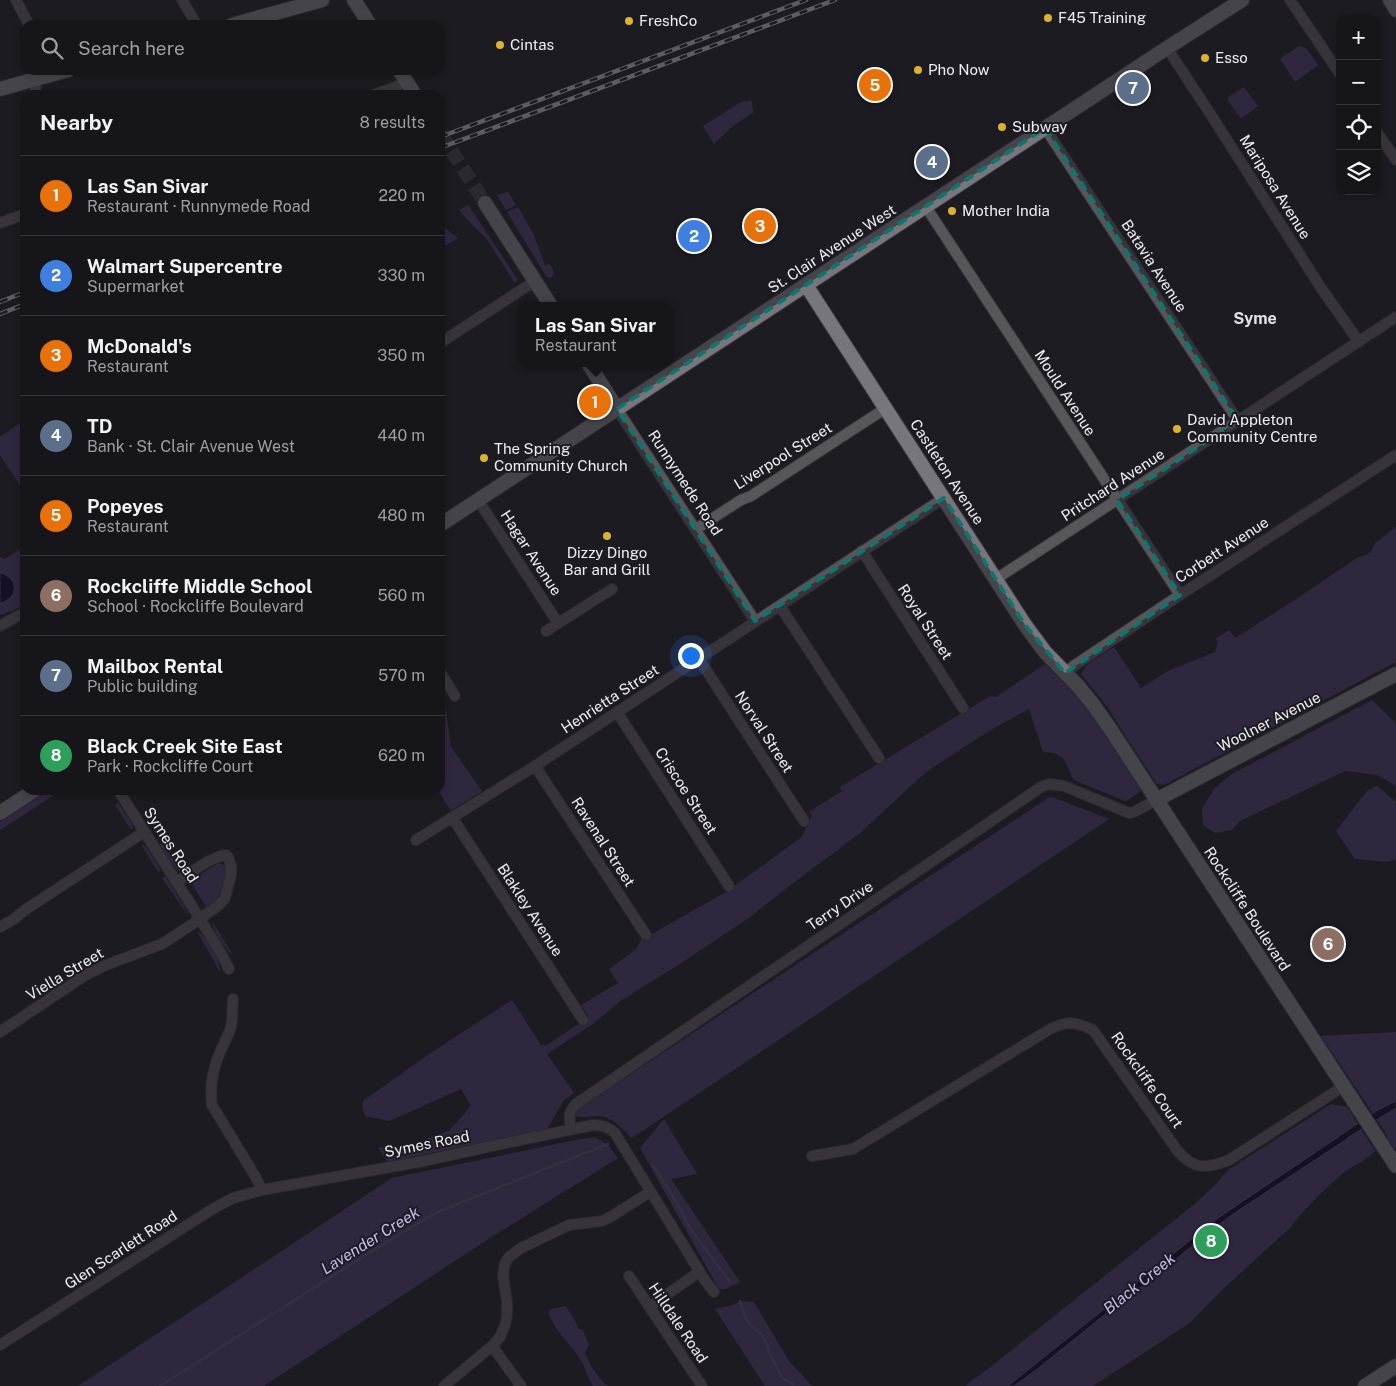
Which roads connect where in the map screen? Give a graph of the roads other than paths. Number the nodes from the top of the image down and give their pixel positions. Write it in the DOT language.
graph roads {
  1 [pos="16,0"];
  2 [pos="182,0"];
  3 [pos="322,0"];
  4 [pos="354,0"];
  5 [pos="1242,0"];
  6 [pos="1290,0"];
  7 [pos="1390,0"];
  8 [pos="1396,10"];
  9 [pos="26,20"];
  10 [pos="195,20"];
  11 [pos="250,20"];
  12 [pos="367,20"];
  13 [pos="1166,48"];
  14 [pos="1336,68"];
  15 [pos="35,75"];
  16 [pos="38,75"];
  17 [pos="402,76"];
  18 [pos="0,89"];
  19 [pos="35,90"];
  20 [pos="387,90"];
  21 [pos="412,90"];
  22 [pos="1045,128"];
  23 [pos="1381,138"];
  24 [pos="1396,160"];
  25 [pos="485,203"];
  26 [pos="926,207"];
  27 [pos="20,216"];
  28 [pos="0,223"];
  29 [pos="536,281"];
  30 [pos="806,285"];
  31 [pos="549,302"];
  32 [pos="1396,317"];
  33 [pos="445,340"];
  34 [pos="1359,342"];
  35 [pos="591,367"];
  36 [pos="886,408"];
  37 [pos="617,409"];
  38 [pos="1238,421"];
  39 [pos="1396,454"];
  40 [pos="944,498"];
  41 [pos="478,500"];
  42 [pos="1117,500"];
  43 [pos="445,522"];
  44 [pos="696,529"];
  45 [pos="862,552"];
  46 [pos="996,579"];
  47 [pos="612,589"];
  48 [pos="1180,595"];
  49 [pos="780,606"];
  50 [pos="20,615"];
  51 [pos="755,622"];
  52 [pos="558,623"];
  53 [pos="0,626"];
  54 [pos="546,631"];
  55 [pos="699,659"];
  56 [pos="1066,674"];
  57 [pos="1396,674"];
  58 [pos="445,680"];
  59 [pos="455,696"];
  60 [pos="963,708"];
  61 [pos="617,712"];
  62 [pos="879,758"];
  63 [pos="535,766"];
  64 [pos="27,795"];
  65 [pos="121,795"];
  66 [pos="1156,800"];
  67 [pos="0,813"];
  68 [pos="452,817"];
  69 [pos="804,820"];
  70 [pos="144,832"];
  71 [pos="416,840"];
  72 [pos="177,883"];
  73 [pos="729,886"];
  74 [pos="200,919"];
  75 [pos="0,927"];
  76 [pos="646,935"];
  77 [pos="229,969"];
  78 [pos="233,999"];
  79 [pos="583,1020"];
  80 [pos="0,1032"];
  81 [pos="1344,1086"];
  82 [pos="571,1129"];
  83 [pos="812,1156"];
  84 [pos="1396,1166"];
  85 [pos="262,1190"];
  86 [pos="650,1192"];
  87 [pos="699,1272"];
  88 [pos="630,1276"];
  89 [pos="714,1292"];
  90 [pos="649,1306"];
  91 [pos="0,1345"];
  92 [pos="492,1346"];
  93 [pos="1396,1366"];
  94 [pos="444,1386"];
  95 [pos="522,1386"];
  96 [pos="702,1386"];
  97 [pos="1365,1386"];
  1 -- 9 [label="street"];
  2 -- 10 [label="street"];
  3 -- 11 [label="street"];
  4 -- 12 [label="street"];
  5 -- 13 [label="street, St. Clair Avenue West"];
  6 -- 14 [label="street"];
  7 -- 8 [label="street"];
  13 -- 22 [label="street, St. Clair Avenue West"];
  13 -- 34 [label="street, Mariposa Avenue"];
  15 -- 18 [label="street"];
  16 -- 19 [label="street"];
  17 -- 20 [label="street"];
  17 -- 21 [label="street"];
  22 -- 26 [label="street, St. Clair Avenue West"];
  22 -- 38 [label="street, Batavia Avenue"];
  23 -- 24 [label="street"];
  25 -- 29 [label="street"];
  26 -- 30 [label="street, St. Clair Avenue West"];
  26 -- 42 [label="street, Mould Avenue"];
  27 -- 28 [label="street"];
  29 -- 31 [label="street"];
  29 -- 33 [label="street"];
  30 -- 36 [label="street, Castleton Avenue"];
  30 -- 37 [label="street, St. Clair Avenue West"];
  32 -- 34 [label="street, Pritchard Avenue"];
  34 -- 38 [label="street, Pritchard Avenue"];
  35 -- 37 [label="street, Runnymede Road"];
  36 -- 40 [label="street, Castleton Avenue"];
  36 -- 44 [label="street, Liverpool Street"];
  37 -- 41 [label="street, St. Clair Avenue West"];
  37 -- 44 [label="street, Runnymede Road"];
  38 -- 42 [label="street, Pritchard Avenue"];
  39 -- 48 [label="street, Corbett Avenue"];
  40 -- 45 [label="street, Henrietta Street"];
  40 -- 46 [label="street, Castleton Avenue"];
  41 -- 43 [label="street, St. Clair Avenue West"];
  41 -- 52 [label="street, Hagar Avenue"];
  42 -- 46 [label="street, Pritchard Avenue"];
  42 -- 48 [label="street, Mould Avenue"];
  44 -- 51 [label="street, Runnymede Road"];
  45 -- 49 [label="street, Henrietta Street"];
  45 -- 60 [label="street, Royal Street"];
  46 -- 56 [label="street, Castleton Avenue"];
  47 -- 52 [label="street"];
  48 -- 56 [label="street, Corbett Avenue"];
  49 -- 51 [label="street, Henrietta Street"];
  49 -- 62 [label="street"];
  50 -- 53 [label="street"];
  51 -- 55 [label="street, Henrietta Street"];
  52 -- 54 [label="street"];
  55 -- 61 [label="street, Henrietta Street"];
  55 -- 69 [label="street, Norval Street"];
  56 -- 66 [label="street, Rockcliffe Boulevard"];
  57 -- 66 [label="street, Woolner Avenue"];
  58 -- 59 [label="street"];
  61 -- 63 [label="street, Henrietta Street"];
  61 -- 73 [label="street, Criscoe Street"];
  63 -- 68 [label="street, Henrietta Street"];
  63 -- 76 [label="street, Ravenal Street"];
  64 -- 67 [label="street"];
  65 -- 70 [label="street, Symes Road"];
  66 -- 81 [label="street, Rockcliffe Boulevard"];
  66 -- 82 [label="street, Terry Drive"];
  68 -- 71 [label="street, Henrietta Street"];
  68 -- 79 [label="street, Blakley Avenue"];
  70 -- 72 [label="street, Symes Road"];
  70 -- 75 [label="street"];
  72 -- 74 [label="street, Symes Road"];
  72 -- 74 [label="street, Viella Street"];
  74 -- 77 [label="street, Symes Road"];
  74 -- 80 [label="street, Viella Street"];
  78 -- 85 [label="street"];
  81 -- 83 [label="street, Rockcliffe Court"];
  81 -- 84 [label="street, Rockcliffe Boulevard"];
  82 -- 85 [label="street, Symes Road"];
  82 -- 86 [label="street, Symes Road"];
  85 -- 91 [label="street, Glen Scarlett Road"];
  86 -- 87 [label="street, Symes Road"];
  86 -- 92 [label="street"];
  87 -- 89 [label="street, Symes Road"];
  87 -- 90 [label="street"];
  88 -- 90 [label="street, Hilldale Road"];
  90 -- 96 [label="street, Hilldale Road"];
  92 -- 94 [label="street"];
  92 -- 95 [label="street"];
  93 -- 97 [label="street"];
}
